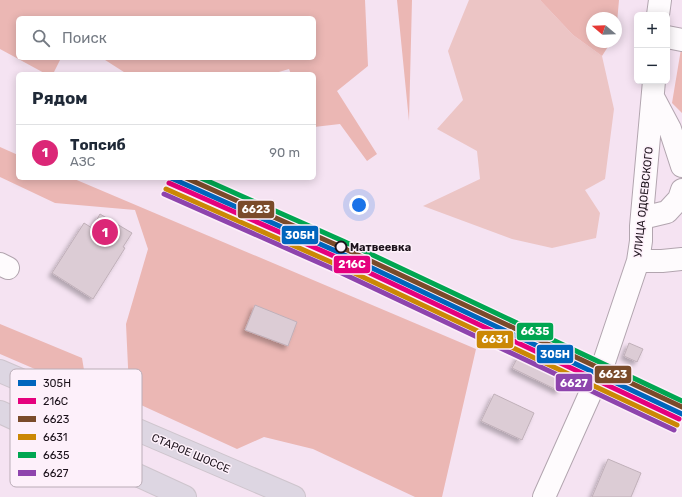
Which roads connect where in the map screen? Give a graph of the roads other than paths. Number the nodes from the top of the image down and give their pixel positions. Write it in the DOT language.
graph roads {
  1 [pos="660,0"];
  2 [pos="658,12"];
  3 [pos="670,38"];
  4 [pos="682,40"];
  5 [pos="654,89"];
  6 [pos="682,166"];
  7 [pos="682,190"];
  8 [pos="642,218"];
  9 [pos="682,260"];
  10 [pos="638,261"];
  11 [pos="0,372"];
  12 [pos="10,376"];
  13 [pos="0,412"];
  14 [pos="10,417"];
  15 [pos="142,432"];
  16 [pos="142,477"];
  17 [pos="185,497"];
  18 [pos="294,497"];
  19 [pos="544,497"];
  1 -- 2 [label="street"];
  3 -- 4 [label="street"];
  5 -- 6 [label="street"];
  5 -- 8 [label="street, УЛИЦА ОДОЕВСКОГО"];
  7 -- 8 [label="street"];
  8 -- 10 [label="street, УЛИЦА ОДОЕВСКОГО"];
  9 -- 10 [label="street"];
  10 -- 19 [label="street, УЛИЦА ОДОЕВСКОГО"];
  11 -- 12 [label="highway, СТАРОЕ ШОССЕ"];
  13 -- 14 [label="highway"];
  15 -- 18 [label="highway, СТАРОЕ ШОССЕ"];
  16 -- 17 [label="highway"];
}
